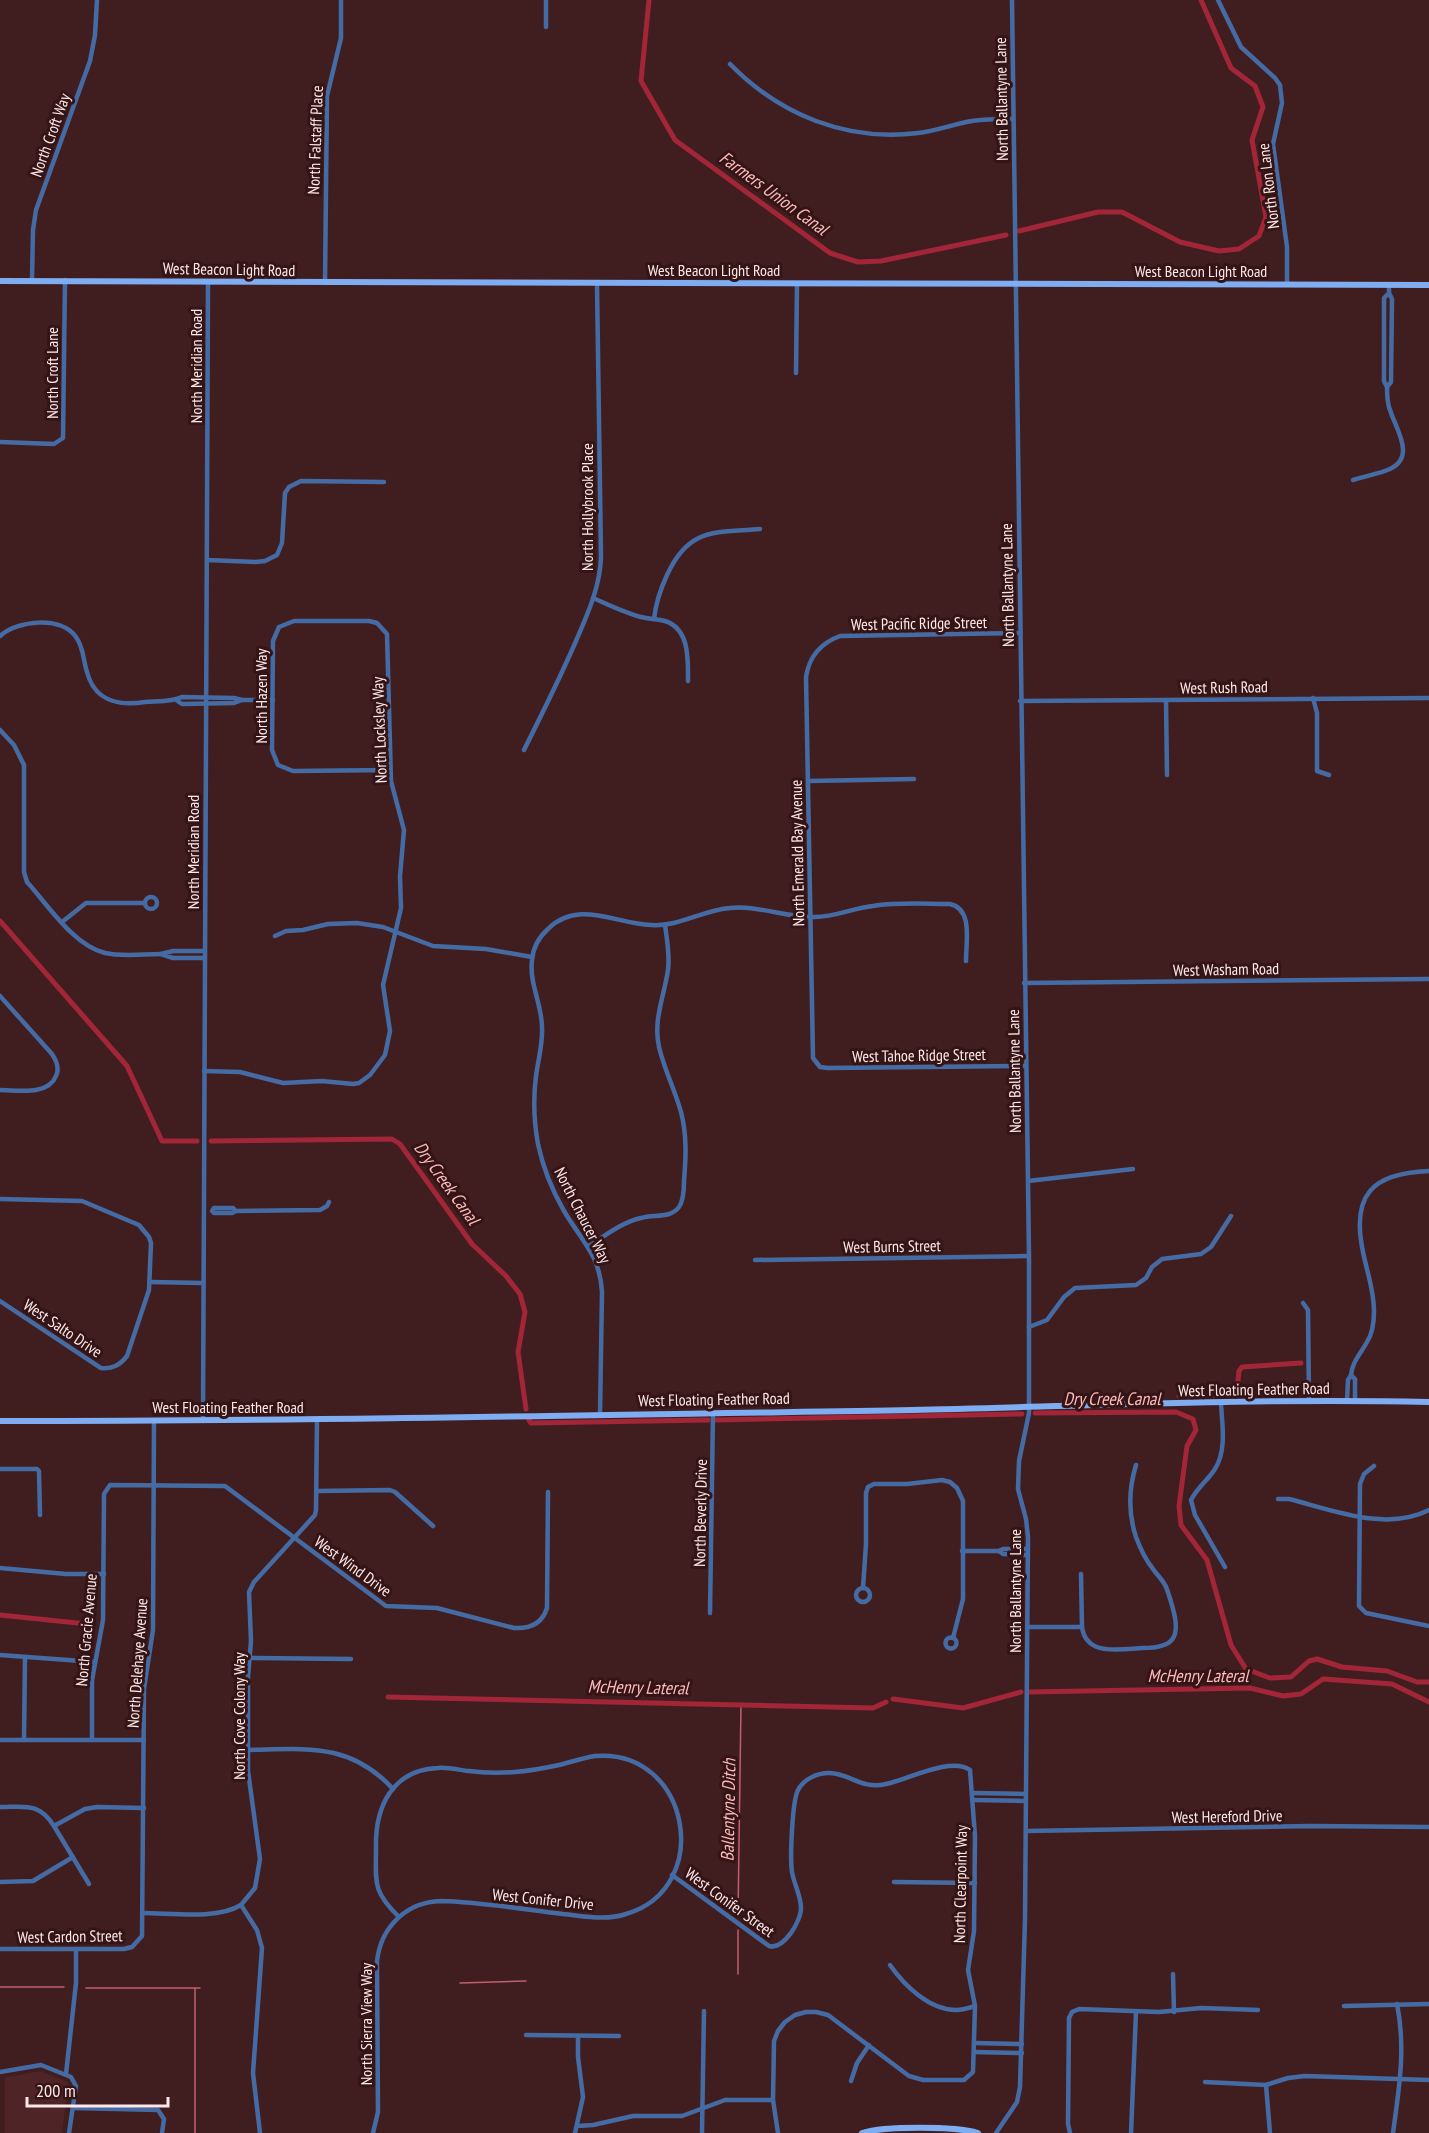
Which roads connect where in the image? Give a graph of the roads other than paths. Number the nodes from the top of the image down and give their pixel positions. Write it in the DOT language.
graph roads {
  1 [pos="97,0"];
  2 [pos="341,0"];
  3 [pos="546,0"];
  4 [pos="1012,0"];
  5 [pos="1218,0"];
  6 [pos="546,27"];
  7 [pos="730,64"];
  8 [pos="1013,119"];
  9 [pos="32,280"];
  10 [pos="64,280"];
  11 [pos="0,281"];
  12 [pos="208,283"];
  13 [pos="325,283"];
  14 [pos="597,284"];
  15 [pos="797,284"];
  16 [pos="1014,284"];
  17 [pos="1287,285"];
  18 [pos="1429,285"];
  19 [pos="1389,289"];
  20 [pos="796,373"];
  21 [pos="0,442"];
  22 [pos="1353,480"];
  23 [pos="384,482"];
  24 [pos="760,529"];
  25 [pos="207,560"];
  26 [pos="593,598"];
  27 [pos="654,619"];
  28 [pos="279,627"];
  29 [pos="1020,633"];
  30 [pos="0,636"];
  31 [pos="822,646"];
  32 [pos="688,681"];
  33 [pos="1313,698"];
  34 [pos="1429,698"];
  35 [pos="273,700"];
  36 [pos="1166,700"];
  37 [pos="206,701"];
  38 [pos="1020,701"];
  39 [pos="0,730"];
  40 [pos="524,750"];
  41 [pos="390,770"];
  42 [pos="1167,775"];
  43 [pos="1329,775"];
  44 [pos="914,779"];
  45 [pos="808,781"];
  46 [pos="145,903"];
  47 [pos="810,917"];
  48 [pos="62,922"];
  49 [pos="665,925"];
  50 [pos="396,931"];
  51 [pos="274,936"];
  52 [pos="205,951"];
  53 [pos="160,954"];
  54 [pos="532,957"];
  55 [pos="205,958"];
  56 [pos="966,961"];
  57 [pos="1429,980"];
  58 [pos="1024,983"];
  59 [pos="0,996"];
  60 [pos="816,1063"];
  61 [pos="1025,1065"];
  62 [pos="204,1071"];
  63 [pos="0,1090"];
  64 [pos="1133,1169"];
  65 [pos="1429,1171"];
  66 [pos="1028,1181"];
  67 [pos="0,1199"];
  68 [pos="329,1202"];
  69 [pos="203,1211"];
  70 [pos="1231,1216"];
  71 [pos="589,1246"];
  72 [pos="1029,1256"];
  73 [pos="755,1260"];
  74 [pos="150,1282"];
  75 [pos="203,1283"];
  76 [pos="0,1300"];
  77 [pos="1303,1303"];
  78 [pos="1029,1327"];
  79 [pos="1351,1375"];
  80 [pos="1347,1401"];
  81 [pos="1355,1401"];
  82 [pos="1309,1402"];
  83 [pos="1429,1402"];
  84 [pos="1221,1403"];
  85 [pos="1029,1407"];
  86 [pos="713,1413"];
  87 [pos="600,1415"];
  88 [pos="317,1420"];
  89 [pos="0,1421"];
  90 [pos="154,1421"];
  91 [pos="203,1421"];
  92 [pos="1136,1465"];
  93 [pos="1374,1466"];
  94 [pos="0,1469"];
  95 [pos="153,1484"];
  96 [pos="107,1487"];
  97 [pos="317,1491"];
  98 [pos="548,1492"];
  99 [pos="1278,1499"];
  100 [pos="1429,1510"];
  101 [pos="40,1515"];
  102 [pos="1360,1516"];
  103 [pos="433,1526"];
  104 [pos="295,1538"];
  105 [pos="1028,1549"];
  106 [pos="962,1551"];
  107 [pos="999,1551"];
  108 [pos="1028,1555"];
  109 [pos="0,1568"];
  110 [pos="1225,1568"];
  111 [pos="104,1574"];
  112 [pos="1081,1574"];
  113 [pos="863,1588"];
  114 [pos="710,1613"];
  115 [pos="1429,1626"];
  116 [pos="1028,1627"];
  117 [pos="1082,1627"];
  118 [pos="953,1638"];
  119 [pos="0,1655"];
  120 [pos="24,1657"];
  121 [pos="250,1658"];
  122 [pos="351,1659"];
  123 [pos="95,1662"];
  124 [pos="0,1740"];
  125 [pos="24,1740"];
  126 [pos="92,1740"];
  127 [pos="144,1740"];
  128 [pos="248,1750"];
  129 [pos="393,1789"];
  130 [pos="972,1793"];
  131 [pos="1026,1794"];
  132 [pos="972,1800"];
  133 [pos="1026,1801"];
  134 [pos="0,1807"];
  135 [pos="144,1808"];
  136 [pos="54,1826"];
  137 [pos="1429,1827"];
  138 [pos="1026,1831"];
  139 [pos="73,1857"];
  140 [pos="672,1875"];
  141 [pos="0,1882"];
  142 [pos="894,1882"];
  143 [pos="975,1882"];
  144 [pos="89,1884"];
  145 [pos="241,1905"];
  146 [pos="143,1913"];
  147 [pos="399,1917"];
  148 [pos="139,1942"];
  149 [pos="773,1947"];
  150 [pos="0,1948"];
  151 [pos="76,1949"];
  152 [pos="890,1965"];
  153 [pos="1173,1974"];
  154 [pos="1397,2004"];
  155 [pos="1429,2004"];
  156 [pos="975,2006"];
  157 [pos="1344,2006"];
  158 [pos="1258,2010"];
  159 [pos="704,2011"];
  160 [pos="1136,2012"];
  161 [pos="1174,2012"];
  162 [pos="526,2035"];
  163 [pos="578,2036"];
  164 [pos="619,2036"];
  165 [pos="974,2043"];
  166 [pos="1022,2044"];
  167 [pos="869,2045"];
  168 [pos="974,2052"];
  169 [pos="1022,2053"];
  170 [pos="0,2072"];
  171 [pos="66,2074"];
  172 [pos="850,2080"];
  173 [pos="1400,2080"];
  174 [pos="1429,2080"];
  175 [pos="1205,2082"];
  176 [pos="1266,2085"];
  177 [pos="773,2100"];
  178 [pos="74,2108"];
  179 [pos="703,2108"];
  180 [pos="577,2126"];
  181 [pos="909,2131"];
  182 [pos="1070,2132"];
  183 [pos="69,2133"];
  184 [pos="162,2133"];
  185 [pos="260,2133"];
  186 [pos="373,2133"];
  187 [pos="575,2133"];
  188 [pos="702,2133"];
  189 [pos="778,2133"];
  190 [pos="862,2133"];
  191 [pos="978,2133"];
  192 [pos="996,2133"];
  193 [pos="1131,2133"];
  194 [pos="1270,2133"];
  195 [pos="1393,2133"];
  1 -- 9 [label="street, North Croft Way"];
  2 -- 13 [label="street, North Falstaff Place"];
  3 -- 6 [label="street"];
  4 -- 8 [label="street, North Ballantyne Lane"];
  5 -- 17 [label="street, North Ron Lane"];
  7 -- 8 [label="street"];
  8 -- 16 [label="street, North Ballantyne Lane"];
  9 -- 10 [label="main road, West Beacon Light Road"];
  9 -- 11 [label="main road, West Beacon Light Road"];
  10 -- 12 [label="main road, West Beacon Light Road"];
  10 -- 21 [label="street, North Croft Lane"];
  12 -- 13 [label="main road, West Beacon Light Road"];
  12 -- 25 [label="street, North Meridian Road"];
  13 -- 14 [label="main road, West Beacon Light Road"];
  14 -- 15 [label="main road, West Beacon Light Road"];
  14 -- 26 [label="street, North Hollybrook Place"];
  15 -- 16 [label="main road, West Beacon Light Road"];
  15 -- 20 [label="street"];
  16 -- 17 [label="main road, West Beacon Light Road"];
  16 -- 29 [label="street, North Ballantyne Lane"];
  17 -- 19 [label="main road, West Beacon Light Road"];
  18 -- 19 [label="main road, West Beacon Light Road"];
  19 -- 22 [label="street"];
  23 -- 25 [label="street"];
  24 -- 27 [label="street"];
  25 -- 37 [label="street, North Meridian Road"];
  26 -- 27 [label="street"];
  26 -- 40 [label="street, North Hollybrook Place"];
  27 -- 32 [label="street"];
  28 -- 35 [label="street, North Hazen Way"];
  28 -- 41 [label="street, North Locksley Way"];
  29 -- 31 [label="street, West Pacific Ridge Street"];
  29 -- 38 [label="street, North Ballantyne Lane"];
  30 -- 37 [label="street"];
  31 -- 45 [label="street, North Emerald Bay Avenue"];
  33 -- 34 [label="street, West Rush Road"];
  33 -- 36 [label="street, West Rush Road"];
  33 -- 43 [label="street"];
  35 -- 37 [label="street"];
  35 -- 41 [label="street, North Hazen Way"];
  36 -- 38 [label="street, West Rush Road"];
  36 -- 42 [label="street"];
  37 -- 52 [label="street, North Meridian Road"];
  38 -- 58 [label="street, North Ballantyne Lane"];
  39 -- 48 [label="street"];
  41 -- 50 [label="street, North Locksley Way"];
  44 -- 45 [label="street"];
  45 -- 47 [label="street, North Emerald Bay Avenue"];
  46 -- 48 [label="street"];
  47 -- 49 [label="street"];
  47 -- 56 [label="street"];
  47 -- 60 [label="street, North Emerald Bay Avenue"];
  48 -- 53 [label="street"];
  49 -- 54 [label="street"];
  49 -- 71 [label="street"];
  50 -- 51 [label="street"];
  50 -- 54 [label="street"];
  50 -- 62 [label="street, North Locksley Way"];
  52 -- 53 [label="street"];
  52 -- 55 [label="street, North Meridian Road"];
  53 -- 55 [label="street"];
  54 -- 71 [label="street, North Chaucer Way"];
  55 -- 62 [label="street, North Meridian Road"];
  57 -- 58 [label="street, West Washam Road"];
  58 -- 61 [label="street, North Ballantyne Lane"];
  59 -- 63 [label="street"];
  60 -- 61 [label="street, West Tahoe Ridge Street"];
  61 -- 66 [label="street, North Ballantyne Lane"];
  62 -- 69 [label="street, North Meridian Road"];
  64 -- 66 [label="street"];
  65 -- 79 [label="street"];
  66 -- 72 [label="street, North Ballantyne Lane"];
  67 -- 74 [label="street"];
  68 -- 69 [label="street"];
  69 -- 75 [label="street, North Meridian Road"];
  70 -- 78 [label="street"];
  71 -- 87 [label="street, North Chaucer Way"];
  72 -- 73 [label="street, West Burns Street"];
  72 -- 78 [label="street, North Ballantyne Lane"];
  74 -- 75 [label="street"];
  74 -- 76 [label="street, West Salto Drive"];
  75 -- 91 [label="street, North Meridian Road"];
  77 -- 82 [label="street"];
  78 -- 85 [label="street, North Ballantyne Lane"];
  79 -- 80 [label="street"];
  79 -- 81 [label="street"];
  80 -- 81 [label="main road, West Floating Feather Road"];
  80 -- 82 [label="main road, West Floating Feather Road"];
  81 -- 83 [label="main road, West Floating Feather Road"];
  82 -- 84 [label="main road, West Floating Feather Road"];
  84 -- 85 [label="main road, West Floating Feather Road"];
  84 -- 110 [label="street"];
  85 -- 86 [label="main road, West Floating Feather Road"];
  85 -- 105 [label="street, North Ballantyne Lane"];
  86 -- 87 [label="main road, West Floating Feather Road"];
  86 -- 114 [label="street, North Beverly Drive"];
  87 -- 88 [label="main road, West Floating Feather Road"];
  88 -- 91 [label="main road, West Floating Feather Road"];
  88 -- 97 [label="street, North Cove Colony Way"];
  89 -- 90 [label="main road, West Floating Feather Road"];
  90 -- 91 [label="main road, West Floating Feather Road"];
  90 -- 95 [label="street, North Delehaye Avenue"];
  92 -- 117 [label="street"];
  93 -- 102 [label="street"];
  94 -- 101 [label="street"];
  95 -- 96 [label="street, West Wind Drive"];
  95 -- 104 [label="street, West Wind Drive"];
  95 -- 127 [label="street, North Delehaye Avenue"];
  96 -- 111 [label="street, North Gracie Avenue"];
  97 -- 103 [label="street"];
  97 -- 104 [label="street, North Cove Colony Way"];
  98 -- 104 [label="street, West Wind Drive"];
  99 -- 102 [label="street"];
  100 -- 102 [label="street"];
  102 -- 115 [label="street"];
  104 -- 121 [label="street, North Cove Colony Way"];
  105 -- 107 [label="street"];
  105 -- 108 [label="street, North Ballantyne Lane"];
  106 -- 107 [label="street"];
  106 -- 113 [label="street"];
  106 -- 118 [label="street"];
  107 -- 108 [label="street"];
  108 -- 116 [label="street, North Ballantyne Lane"];
  109 -- 111 [label="street"];
  111 -- 123 [label="street, North Gracie Avenue"];
  112 -- 117 [label="street"];
  116 -- 117 [label="street"];
  116 -- 131 [label="street, North Ballantyne Lane"];
  119 -- 120 [label="street"];
  120 -- 123 [label="street"];
  120 -- 125 [label="street"];
  121 -- 122 [label="street"];
  121 -- 128 [label="street, North Cove Colony Way"];
  123 -- 126 [label="street, North Gracie Avenue"];
  124 -- 125 [label="street"];
  125 -- 126 [label="street"];
  126 -- 127 [label="street"];
  127 -- 135 [label="street, North Delehaye Avenue"];
  128 -- 129 [label="street"];
  128 -- 145 [label="street, North Cove Colony Way"];
  129 -- 140 [label="street"];
  129 -- 147 [label="street"];
  130 -- 131 [label="street"];
  130 -- 132 [label="street, North Clearpoint Way"];
  130 -- 149 [label="street, North Clearpoint Way"];
  131 -- 133 [label="street, North Ballantyne Lane"];
  132 -- 133 [label="street"];
  132 -- 143 [label="street, North Clearpoint Way"];
  133 -- 138 [label="street, North Ballantyne Lane"];
  134 -- 136 [label="street"];
  135 -- 136 [label="street"];
  135 -- 146 [label="street, North Delehaye Avenue"];
  136 -- 139 [label="street"];
  137 -- 138 [label="street, West Hereford Drive"];
  138 -- 166 [label="street, North Ballantyne Lane"];
  139 -- 141 [label="street"];
  139 -- 144 [label="street"];
  140 -- 147 [label="street, West Conifer Drive"];
  140 -- 149 [label="street, West Conifer Street"];
  142 -- 143 [label="street"];
  143 -- 156 [label="street, North Clearpoint Way"];
  145 -- 146 [label="street"];
  145 -- 185 [label="street"];
  146 -- 148 [label="street, North Delehaye Avenue"];
  147 -- 186 [label="street, North Sierra View Way"];
  148 -- 151 [label="street, West Cardon Street"];
  150 -- 151 [label="street, West Cardon Street"];
  151 -- 171 [label="street"];
  152 -- 156 [label="street"];
  153 -- 161 [label="street"];
  154 -- 155 [label="street"];
  154 -- 157 [label="street"];
  154 -- 173 [label="street"];
  156 -- 165 [label="street, North Clearpoint Way"];
  158 -- 161 [label="street"];
  159 -- 179 [label="street"];
  160 -- 161 [label="street"];
  160 -- 182 [label="street"];
  160 -- 193 [label="street"];
  162 -- 163 [label="street"];
  163 -- 164 [label="street"];
  163 -- 180 [label="street"];
  165 -- 166 [label="street"];
  165 -- 168 [label="street, North Clearpoint Way"];
  166 -- 169 [label="street, North Ballantyne Lane"];
  167 -- 168 [label="street, North Clearpoint Way"];
  167 -- 172 [label="street"];
  167 -- 177 [label="street"];
  168 -- 169 [label="street"];
  169 -- 192 [label="street, North Ballantyne Lane"];
  170 -- 171 [label="street"];
  171 -- 178 [label="street"];
  173 -- 174 [label="street"];
  173 -- 176 [label="street"];
  173 -- 195 [label="street"];
  175 -- 176 [label="street"];
  176 -- 194 [label="street"];
  177 -- 179 [label="street"];
  177 -- 189 [label="street"];
  178 -- 183 [label="street"];
  178 -- 184 [label="street"];
  179 -- 180 [label="street"];
  179 -- 188 [label="street"];
  180 -- 187 [label="street"];
  181 -- 190 [label="main road"];
  181 -- 191 [label="main road"];
}
